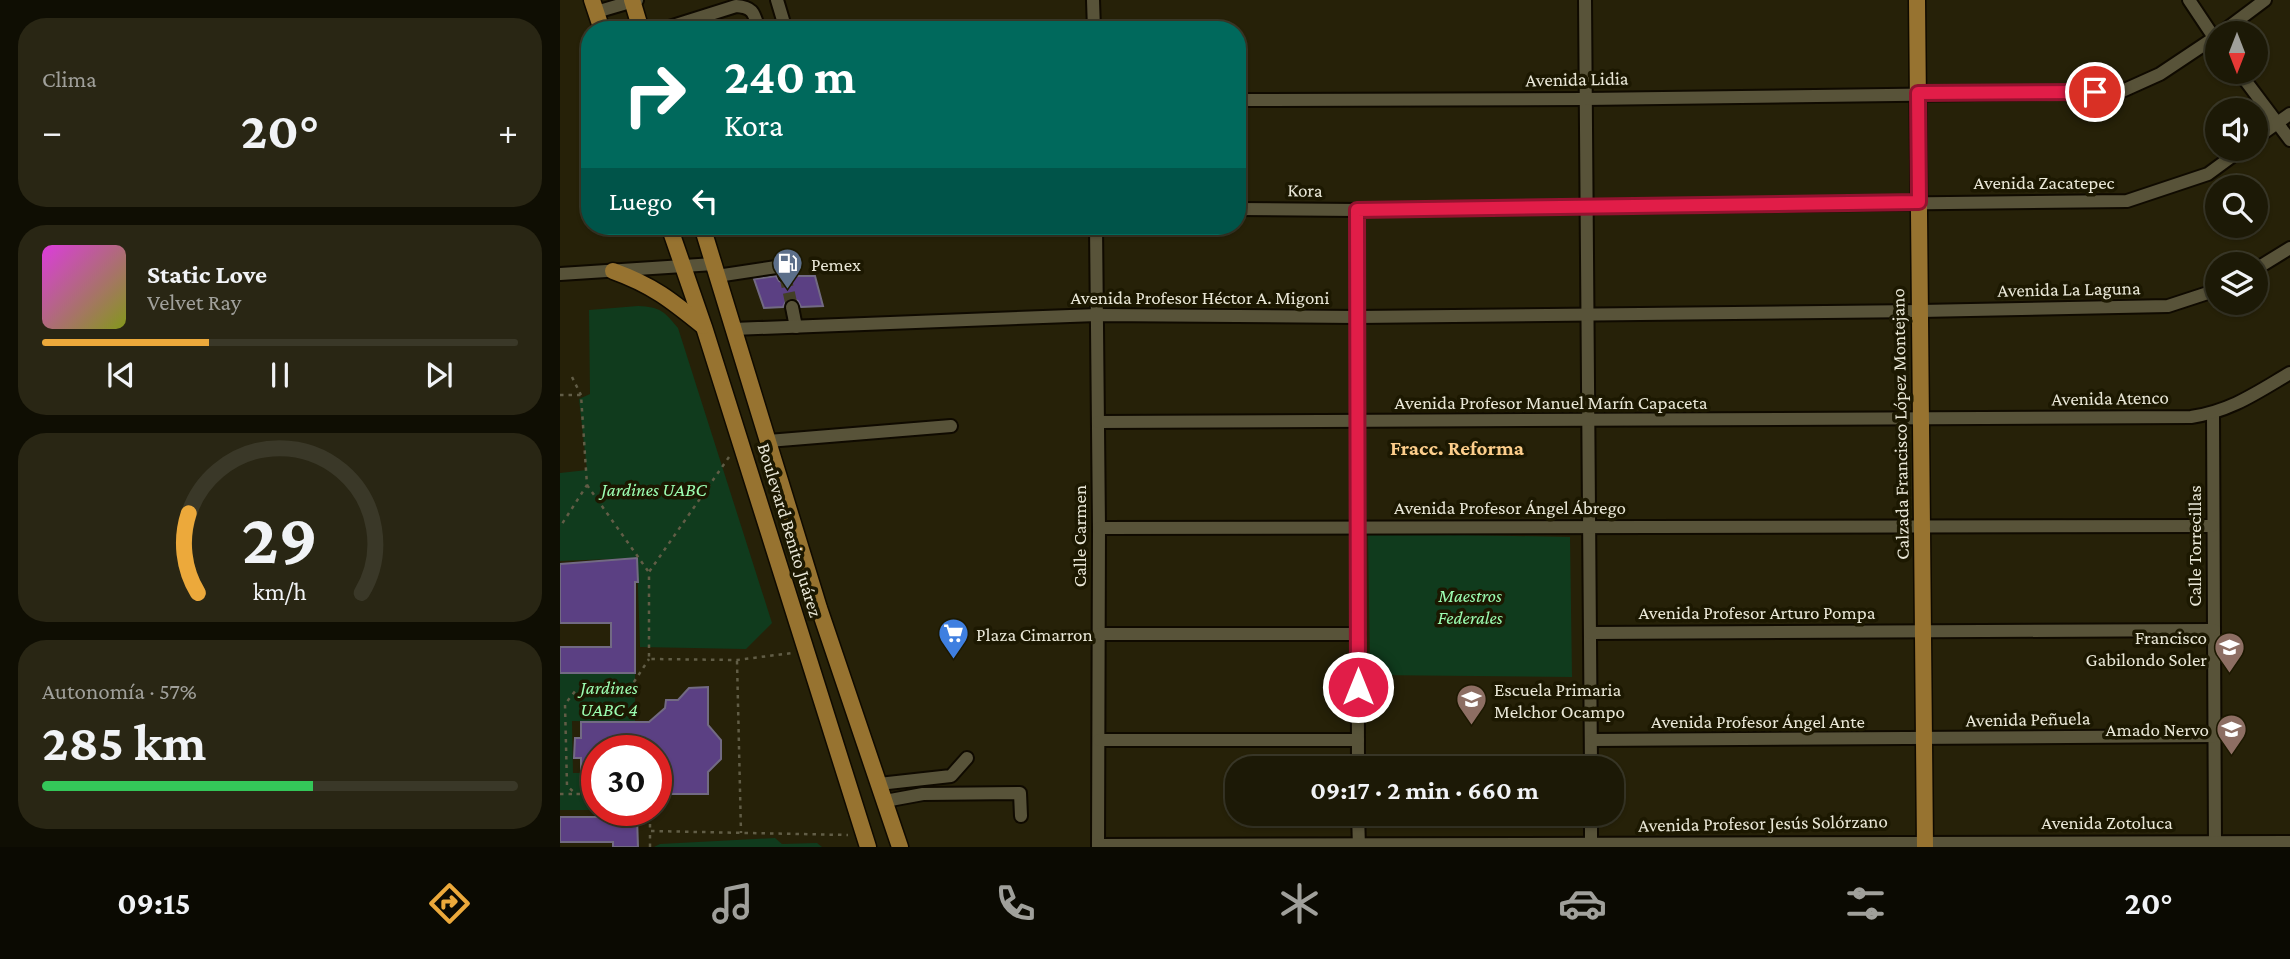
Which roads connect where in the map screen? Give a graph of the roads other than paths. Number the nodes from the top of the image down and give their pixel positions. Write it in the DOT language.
graph roads {
  1 [pos="778,0"];
  2 [pos="1093,0"];
  3 [pos="1585,0"];
  4 [pos="1917,0"];
  5 [pos="2189,0"];
  6 [pos="2265,0"];
  7 [pos="634,1"];
  8 [pos="594,6"];
  9 [pos="639,21"];
  10 [pos="688,21"];
  11 [pos="756,21"];
  12 [pos="784,21"];
  13 [pos="1094,21"];
  14 [pos="2205,21"];
  15 [pos="2238,21"];
  16 [pos="2205,45"];
  17 [pos="2248,84"];
  18 [pos="1918,93"];
  19 [pos="1585,99"];
  20 [pos="1246,100"];
  21 [pos="2290,114"];
  22 [pos="2277,123"];
  23 [pos="2268,129"];
  24 [pos="2290,140"];
  25 [pos="2226,161"];
  26 [pos="1919,202"];
  27 [pos="1586,207"];
  28 [pos="1246,209"];
  29 [pos="1357,210"];
  30 [pos="672,235"];
  31 [pos="705,235"];
  32 [pos="1096,235"];
  33 [pos="2290,248"];
  34 [pos="2268,262"];
  35 [pos="683,266"];
  36 [pos="715,270"];
  37 [pos="613,271"];
  38 [pos="560,274"];
  39 [pos="785,275"];
  40 [pos="2205,294"];
  41 [pos="792,307"];
  42 [pos="1920,311"];
  43 [pos="1588,314"];
  44 [pos="1097,315"];
  45 [pos="1357,317"];
  46 [pos="704,327"];
  47 [pos="796,327"];
  48 [pos="733,330"];
  49 [pos="2290,373"];
  50 [pos="2213,414"];
  51 [pos="1920,419"];
  52 [pos="1589,421"];
  53 [pos="1098,422"];
  54 [pos="1357,422"];
  55 [pos="951,426"];
  56 [pos="768,441"];
  57 [pos="1922,525"];
  58 [pos="2212,526"];
  59 [pos="1359,527"];
  60 [pos="1590,527"];
  61 [pos="1099,528"];
  62 [pos="1924,630"];
  63 [pos="2214,630"];
  64 [pos="1590,633"];
  65 [pos="1099,634"];
  66 [pos="1359,634"];
  67 [pos="2216,736"];
  68 [pos="1924,739"];
  69 [pos="1099,740"];
  70 [pos="1358,740"];
  71 [pos="1591,740"];
  72 [pos="1358,756"];
  73 [pos="1591,756"];
  74 [pos="967,758"];
  75 [pos="880,784"];
  76 [pos="885,802"];
  77 [pos="1021,816"];
  78 [pos="1358,826"];
  79 [pos="1591,826"];
  80 [pos="866,841"];
  81 [pos="2290,842"];
  82 [pos="1925,844"];
  83 [pos="2215,844"];
  84 [pos="1098,846"];
  85 [pos="1359,846"];
  86 [pos="1591,846"];
  87 [pos="900,847"];
  1 -- 12 [label="street"];
  2 -- 13 [label="street"];
  3 -- 19 [label="street"];
  4 -- 18 [label="main road, Calzada Francisco López Montejano"];
  5 -- 14 [label="street"];
  6 -- 15 [label="street, Avenida Lidia"];
  7 -- 8 [label="street"];
  7 -- 9 [label="main road"];
  10 -- 11 [label="street"];
  16 -- 18 [label="street, Avenida Lidia"];
  17 -- 22 [label="street"];
  18 -- 19 [label="street, Avenida Lidia"];
  18 -- 26 [label="main road, Calzada Francisco López Montejano"];
  19 -- 20 [label="street, Avenida Lidia"];
  19 -- 27 [label="street"];
  21 -- 22 [label="street"];
  22 -- 23 [label="street"];
  22 -- 24 [label="street"];
  25 -- 26 [label="street, Avenida Zacatepec"];
  26 -- 27 [label="street, Kora"];
  26 -- 42 [label="main road, Calzada Francisco López Montejano"];
  27 -- 29 [label="street, Kora"];
  27 -- 43 [label="street"];
  28 -- 29 [label="street, Kora"];
  29 -- 45 [label="street"];
  30 -- 35 [label="main road, Boulevard Benito Juárez"];
  31 -- 36 [label="main road, Boulevard Benito Juárez"];
  32 -- 44 [label="street, Calle Carmen"];
  33 -- 34 [label="street"];
  35 -- 36 [label="street"];
  35 -- 37 [label="street"];
  35 -- 46 [label="main road, Boulevard Benito Juárez"];
  36 -- 39 [label="street"];
  36 -- 48 [label="main road, Boulevard Benito Juárez"];
  37 -- 38 [label="street"];
  37 -- 46 [label="main road"];
  40 -- 42 [label="street, Avenida La Laguna"];
  41 -- 47 [label="street"];
  42 -- 43 [label="street, Avenida Profesor Héctor A. Migoni"];
  42 -- 51 [label="main road, Calzada Francisco López Montejano"];
  43 -- 45 [label="street, Avenida Profesor Héctor A. Migoni"];
  43 -- 52 [label="street"];
  44 -- 45 [label="street, Avenida Profesor Héctor A. Migoni"];
  44 -- 47 [label="street, Avenida Profesor Héctor A. Migoni"];
  44 -- 53 [label="street, Calle Carmen"];
  45 -- 54 [label="street"];
  46 -- 80 [label="main road, Boulevard Benito Juárez"];
  47 -- 48 [label="street, Avenida Profesor Héctor A. Migoni"];
  48 -- 56 [label="main road, Boulevard Benito Juárez"];
  49 -- 50 [label="street, Avenida Atenco"];
  50 -- 51 [label="street, Avenida Atenco"];
  50 -- 58 [label="street, Calle Torrecillas"];
  51 -- 52 [label="street, Avenida Profesor Manuel Marín Capaceta"];
  51 -- 57 [label="main road, Calzada Francisco López Montejano"];
  52 -- 54 [label="street, Avenida Profesor Manuel Marín Capaceta"];
  52 -- 60 [label="street"];
  53 -- 54 [label="street, Avenida Profesor Manuel Marín Capaceta"];
  53 -- 61 [label="street, Calle Carmen"];
  54 -- 59 [label="street"];
  55 -- 56 [label="street"];
  56 -- 75 [label="main road, Boulevard Benito Juárez"];
  57 -- 58 [label="street, Avenida Profesor Ángel Ábrego"];
  57 -- 60 [label="street, Avenida Profesor Ángel Ábrego"];
  57 -- 62 [label="main road, Calzada Francisco López Montejano"];
  58 -- 63 [label="street, Calle Torrecillas"];
  59 -- 60 [label="street, Avenida Profesor Ángel Ábrego"];
  59 -- 61 [label="street, Avenida Profesor Ángel Ábrego"];
  59 -- 66 [label="street"];
  60 -- 64 [label="street"];
  61 -- 65 [label="street, Calle Carmen"];
  62 -- 63 [label="street, Avenida Profesor Arturo Pompa"];
  62 -- 64 [label="street, Avenida Profesor Arturo Pompa"];
  62 -- 68 [label="main road, Calzada Francisco López Montejano"];
  63 -- 67 [label="street, Calle Torrecillas"];
  64 -- 71 [label="street"];
  65 -- 66 [label="street"];
  65 -- 69 [label="street, Calle Carmen"];
  66 -- 70 [label="street"];
  67 -- 68 [label="street, Avenida Peñuela"];
  67 -- 83 [label="street, Calle Torrecillas"];
  68 -- 71 [label="street, Avenida Profesor Ángel Ante"];
  68 -- 82 [label="main road, Calzada Francisco López Montejano"];
  69 -- 70 [label="street"];
  69 -- 84 [label="street, Calle Carmen"];
  70 -- 72 [label="street"];
  71 -- 73 [label="street"];
  74 -- 75 [label="street"];
  75 -- 76 [label="main road, Boulevard Benito Juárez"];
  76 -- 77 [label="street"];
  76 -- 87 [label="main road, Boulevard Benito Juárez"];
  78 -- 85 [label="street"];
  79 -- 86 [label="street"];
  81 -- 83 [label="street, Avenida Zotoluca"];
  82 -- 83 [label="street, Avenida Zotoluca"];
  82 -- 86 [label="street, Avenida Profesor Jesús Solórzano"];
  84 -- 85 [label="street, Avenida Profesor Jesús Solórzano"];
  85 -- 86 [label="street, Avenida Profesor Jesús Solórzano"];
}
